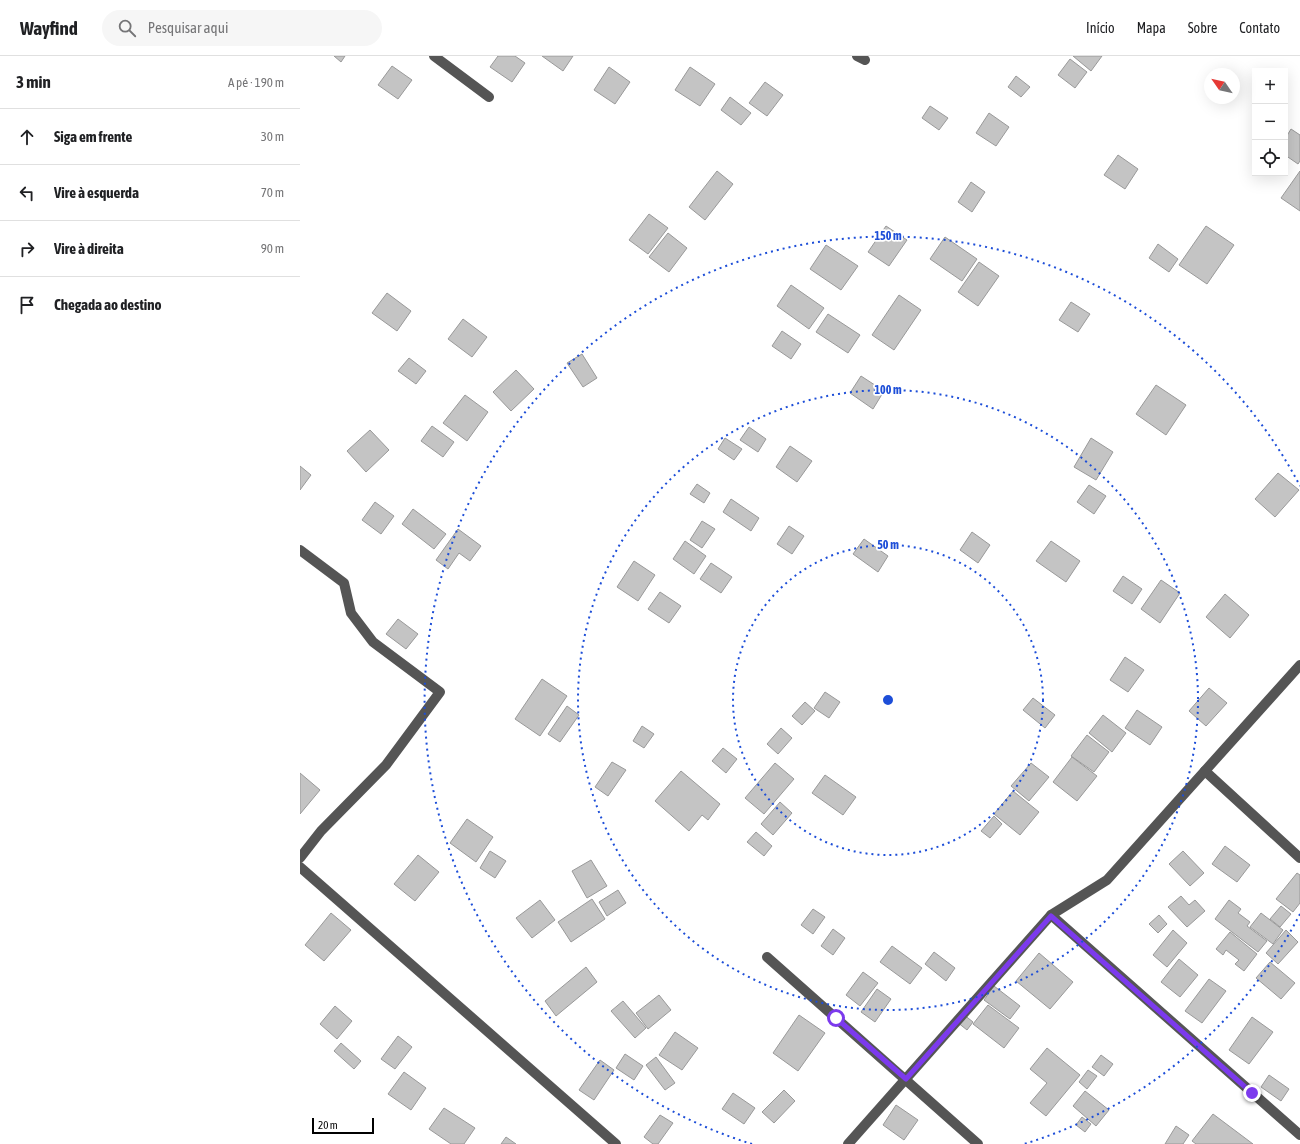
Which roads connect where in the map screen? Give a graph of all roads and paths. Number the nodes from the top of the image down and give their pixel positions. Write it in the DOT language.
graph roads {
  1 [pos="434,56"];
  2 [pos="489,97"];
  3 [pos="300,550"];
  4 [pos="1300,665"];
  5 [pos="1205,771"];
  6 [pos="300,858"];
  7 [pos="1300,858"];
  8 [pos="300,868"];
  9 [pos="1051,916"];
  10 [pos="767,957"];
  11 [pos="906,1079"];
  12 [pos="1300,1135"];
  13 [pos="616,1144"];
  14 [pos="848,1144"];
  15 [pos="978,1144"];
  1 -- 2 [label="street"];
  3 -- 6 [label="street"];
  4 -- 5 [label="street"];
  5 -- 7 [label="street"];
  5 -- 9 [label="street"];
  8 -- 13 [label="street"];
  9 -- 11 [label="street"];
  9 -- 12 [label="street"];
  10 -- 11 [label="street"];
  11 -- 14 [label="street"];
  11 -- 15 [label="street"];
}
